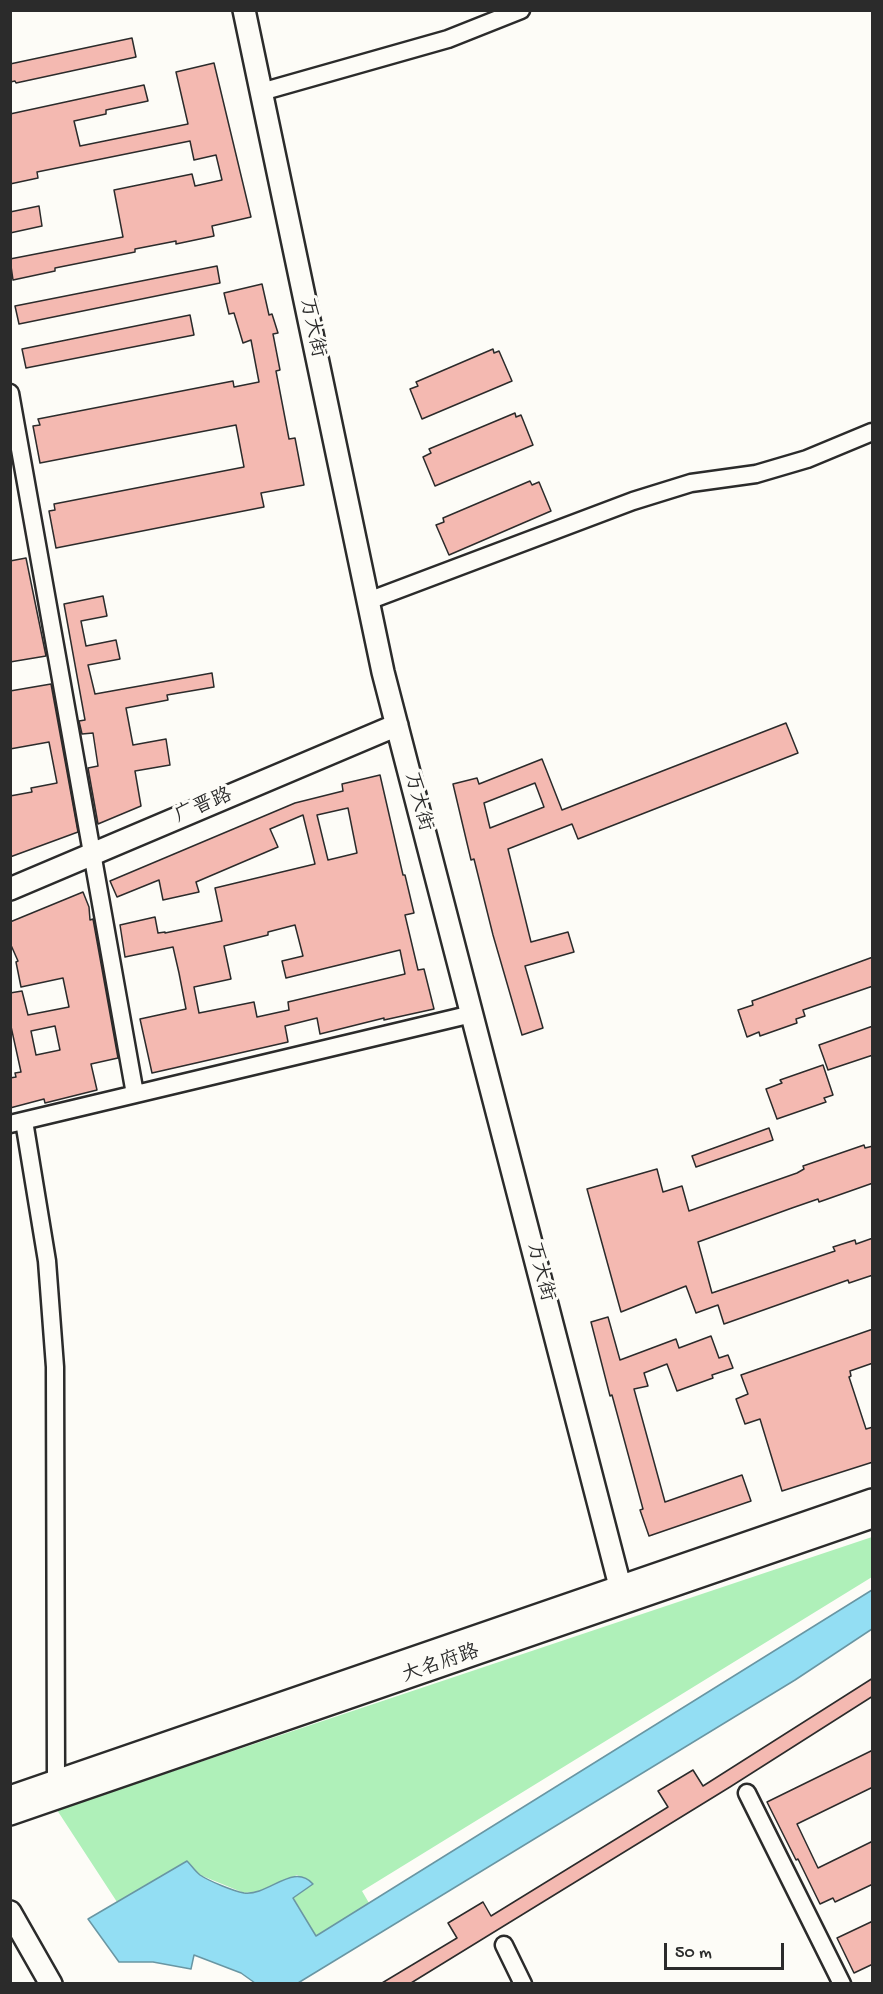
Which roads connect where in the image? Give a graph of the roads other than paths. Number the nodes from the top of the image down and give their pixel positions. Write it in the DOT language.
graph roads {
  1 [pos="244,10"];
  2 [pos="521,10"];
  3 [pos="261,92"];
  4 [pos="10,393"];
  5 [pos="873,432"];
  6 [pos="368,601"];
  7 [pos="397,725"];
  8 [pos="92,854"];
  9 [pos="10,889"];
  10 [pos="472,1014"];
  11 [pos="135,1094"];
  12 [pos="17,1123"];
  13 [pos="873,1500"];
  14 [pos="873,1517"];
  15 [pos="620,1586"];
  16 [pos="56,1781"];
  17 [pos="747,1793"];
  18 [pos="10,1797"];
  19 [pos="10,1814"];
  20 [pos="10,1912"];
  21 [pos="504,1945"];
  22 [pos="51,1983"];
  23 [pos="523,1983"];
  24 [pos="842,1983"];
  1 -- 3 [label="street, 万大街"];
  2 -- 3 [label="street"];
  3 -- 6 [label="street, 万大街"];
  4 -- 8 [label="street"];
  5 -- 6 [label="street"];
  6 -- 7 [label="street, 万大街"];
  7 -- 8 [label="street, 广晋路"];
  7 -- 10 [label="street, 万大街"];
  8 -- 9 [label="street, 广晋路"];
  8 -- 11 [label="street"];
  10 -- 11 [label="street"];
  10 -- 15 [label="street, 万大街"];
  11 -- 12 [label="street"];
  12 -- 16 [label="street"];
  13 -- 15 [label="street, 大名府路"];
  14 -- 19 [label="street, 大名府路"];
  15 -- 16 [label="street, 大名府路"];
  16 -- 18 [label="street, 大名府路"];
  17 -- 24 [label="street"];
  20 -- 22 [label="street"];
  21 -- 23 [label="street"];
}
